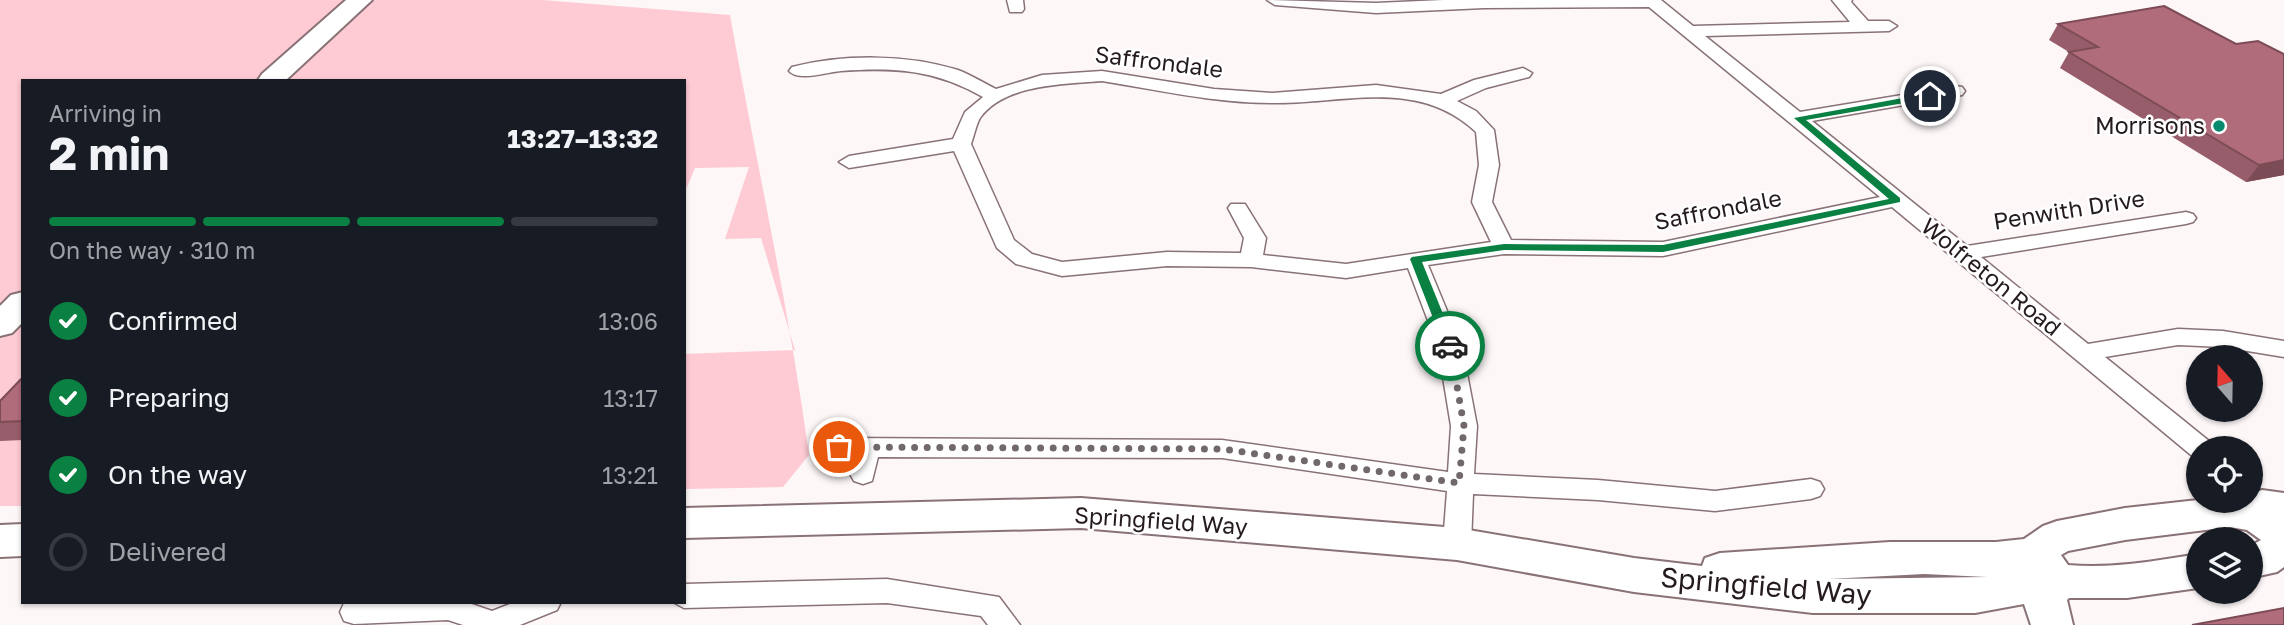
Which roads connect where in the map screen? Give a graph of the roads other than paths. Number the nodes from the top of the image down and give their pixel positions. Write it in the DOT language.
graph roads {
  1 [pos="360,0"];
  2 [pos="1275,0"];
  3 [pos="1844,0"];
  4 [pos="1652,1"];
  5 [pos="1863,26"];
  6 [pos="1889,26"];
  7 [pos="1691,31"];
  8 [pos="798,71"];
  9 [pos="1526,72"];
  10 [pos="272,79"];
  11 [pos="1956,92"];
  12 [pos="995,96"];
  13 [pos="1443,100"];
  14 [pos="1798,118"];
  15 [pos="961,144"];
  16 [pos="844,162"];
  17 [pos="1897,200"];
  18 [pos="1238,208"];
  19 [pos="2186,218"];
  20 [pos="1504,247"];
  21 [pos="1961,254"];
  22 [pos="1415,259"];
  23 [pos="1251,260"];
  24 [pos="21,305"];
  25 [pos="0,325"];
  26 [pos="2284,349"];
  27 [pos="2084,353"];
  28 [pos="2186,437"];
  29 [pos="839,447"];
  30 [pos="867,447"];
  31 [pos="863,474"];
  32 [pos="1459,483"];
  33 [pos="1811,489"];
  34 [pos="2272,517"];
  35 [pos="686,523"];
  36 [pos="21,540"];
  37 [pos="0,541"];
  38 [pos="1457,544"];
  39 [pos="2263,560"];
  40 [pos="2186,573"];
  41 [pos="2035,583"];
  42 [pos="686,596"];
  43 [pos="542,604"];
  44 [pos="354,611"];
  45 [pos="493,624"];
  46 [pos="1005,625"];
  1 -- 10 [label="main road"];
  2 -- 4 [label="street"];
  3 -- 5 [label="street"];
  4 -- 7 [label="street, Wolfreton Road"];
  5 -- 6 [label="street"];
  5 -- 7 [label="street"];
  7 -- 14 [label="street, Wolfreton Road"];
  8 -- 12 [label="street"];
  9 -- 13 [label="street"];
  11 -- 14 [label="street"];
  12 -- 13 [label="street, Saffrondale"];
  12 -- 15 [label="street, Saffrondale"];
  13 -- 20 [label="street, Saffrondale"];
  14 -- 17 [label="street, Wolfreton Road"];
  15 -- 16 [label="street"];
  15 -- 23 [label="street, Saffrondale"];
  17 -- 20 [label="street, Saffrondale"];
  17 -- 21 [label="street, Wolfreton Road"];
  18 -- 23 [label="street"];
  19 -- 21 [label="street, Penwith Drive"];
  20 -- 22 [label="street, Saffrondale"];
  21 -- 27 [label="street, Wolfreton Road"];
  22 -- 23 [label="street, Saffrondale"];
  22 -- 32 [label="street"];
  24 -- 25 [label="main road"];
  26 -- 27 [label="street"];
  27 -- 28 [label="street, Wolfreton Road"];
  29 -- 30 [label="street"];
  30 -- 31 [label="street"];
  30 -- 32 [label="street"];
  32 -- 33 [label="street"];
  32 -- 38 [label="street"];
  34 -- 39 [label="main road, Springfield Way"];
  34 -- 41 [label="main road, Springfield Way"];
  35 -- 38 [label="main road, Springfield Way"];
  36 -- 37 [label="main road"];
  38 -- 41 [label="main road, Springfield Way"];
  40 -- 41 [label="main road, Springfield Way"];
  42 -- 46 [label="street"];
  43 -- 45 [label="street"];
  44 -- 45 [label="street"];
}
